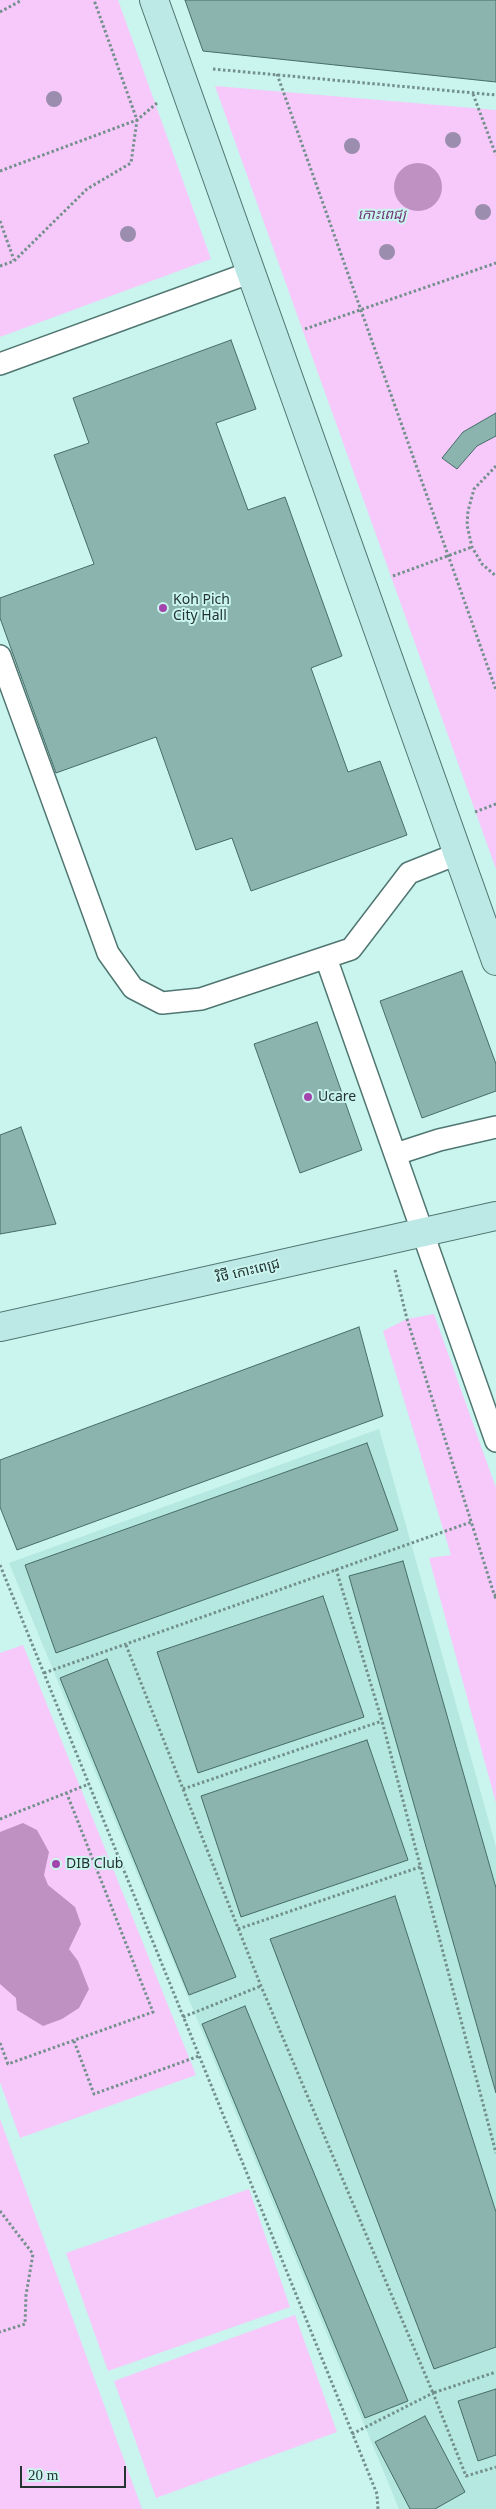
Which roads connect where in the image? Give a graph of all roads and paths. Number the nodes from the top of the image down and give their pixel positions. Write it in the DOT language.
graph roads {
  1 [pos="22,0"];
  2 [pos="94,0"];
  3 [pos="154,0"];
  4 [pos="0,12"];
  5 [pos="278,74"];
  6 [pos="182,81"];
  7 [pos="473,94"];
  8 [pos="496,95"];
  9 [pos="137,120"];
  10 [pos="496,155"];
  11 [pos="0,171"];
  12 [pos="0,221"];
  13 [pos="14,260"];
  14 [pos="496,263"];
  15 [pos="0,266"];
  16 [pos="249,273"];
  17 [pos="361,310"];
  18 [pos="273,340"];
  19 [pos="0,364"];
  20 [pos="496,466"];
  21 [pos="472,547"];
  22 [pos="448,556"];
  23 [pos="496,576"];
  24 [pos="361,585"];
  25 [pos="0,656"];
  26 [pos="496,690"];
  27 [pos="457,854"];
  28 [pos="326,958"];
  29 [pos="496,961"];
  30 [pos="496,1128"];
  31 [pos="396,1154"];
  32 [pos="496,1216"];
  33 [pos="423,1232"];
  34 [pos="387,1241"];
  35 [pos="0,1327"];
  36 [pos="496,1441"];
  37 [pos="471,1522"];
  38 [pos="0,1564"];
  39 [pos="336,1569"];
  40 [pos="495,1596"];
  41 [pos="126,1645"];
  42 [pos="44,1673"];
  43 [pos="382,1721"];
  44 [pos="89,1784"];
  45 [pos="183,1790"];
  46 [pos="67,1794"];
  47 [pos="0,1819"];
  48 [pos="420,1867"];
  49 [pos="238,1930"];
  50 [pos="261,1986"];
  51 [pos="183,2017"];
  52 [pos="74,2041"];
  53 [pos="0,2042"];
  54 [pos="199,2056"];
  55 [pos="496,2153"];
  56 [pos="0,2212"];
  57 [pos="0,2332"];
  58 [pos="496,2372"];
  59 [pos="433,2393"];
  60 [pos="352,2434"];
  61 [pos="496,2466"];
  62 [pos="378,2509"];
  1 -- 4 [label="path"];
  2 -- 9 [label="path"];
  3 -- 6 [label="street"];
  5 -- 6 [label="path"];
  5 -- 7 [label="path"];
  5 -- 17 [label="path"];
  6 -- 9 [label="path"];
  6 -- 16 [label="street"];
  7 -- 8 [label="path"];
  7 -- 10 [label="path"];
  9 -- 11 [label="path"];
  9 -- 13 [label="path"];
  12 -- 13 [label="path"];
  13 -- 15 [label="path"];
  14 -- 17 [label="path"];
  16 -- 18 [label="street"];
  16 -- 19 [label="lane"];
  17 -- 18 [label="path"];
  17 -- 22 [label="path"];
  18 -- 24 [label="street"];
  20 -- 21 [label="path"];
  21 -- 22 [label="path"];
  21 -- 23 [label="path"];
  22 -- 24 [label="path"];
  22 -- 26 [label="path"];
  24 -- 27 [label="street"];
  25 -- 28 [label="lane"];
  27 -- 28 [label="lane"];
  27 -- 29 [label="street"];
  28 -- 31 [label="lane"];
  30 -- 31 [label="lane"];
  31 -- 33 [label="lane"];
  32 -- 33 [label="street, វិថី កោះពេជ្រ"];
  33 -- 34 [label="street, វិថី កោះពេជ្រ"];
  33 -- 36 [label="lane"];
  34 -- 35 [label="street, វិថី កោះពេជ្រ"];
  34 -- 37 [label="path"];
  37 -- 39 [label="path"];
  37 -- 40 [label="path"];
  38 -- 42 [label="path"];
  39 -- 41 [label="path"];
  39 -- 43 [label="path"];
  41 -- 42 [label="path"];
  41 -- 45 [label="path"];
  42 -- 44 [label="path"];
  43 -- 45 [label="path"];
  43 -- 48 [label="path"];
  44 -- 46 [label="path"];
  44 -- 51 [label="path"];
  45 -- 49 [label="path"];
  46 -- 47 [label="path"];
  46 -- 52 [label="path"];
  48 -- 49 [label="path"];
  48 -- 55 [label="path"];
  49 -- 50 [label="path"];
  50 -- 51 [label="path"];
  50 -- 59 [label="path"];
  51 -- 54 [label="path"];
  52 -- 53 [label="path"];
  52 -- 54 [label="path"];
  54 -- 60 [label="path"];
  56 -- 57 [label="path"];
  58 -- 59 [label="path"];
  59 -- 60 [label="path"];
  59 -- 61 [label="path"];
  60 -- 62 [label="path"];
}
